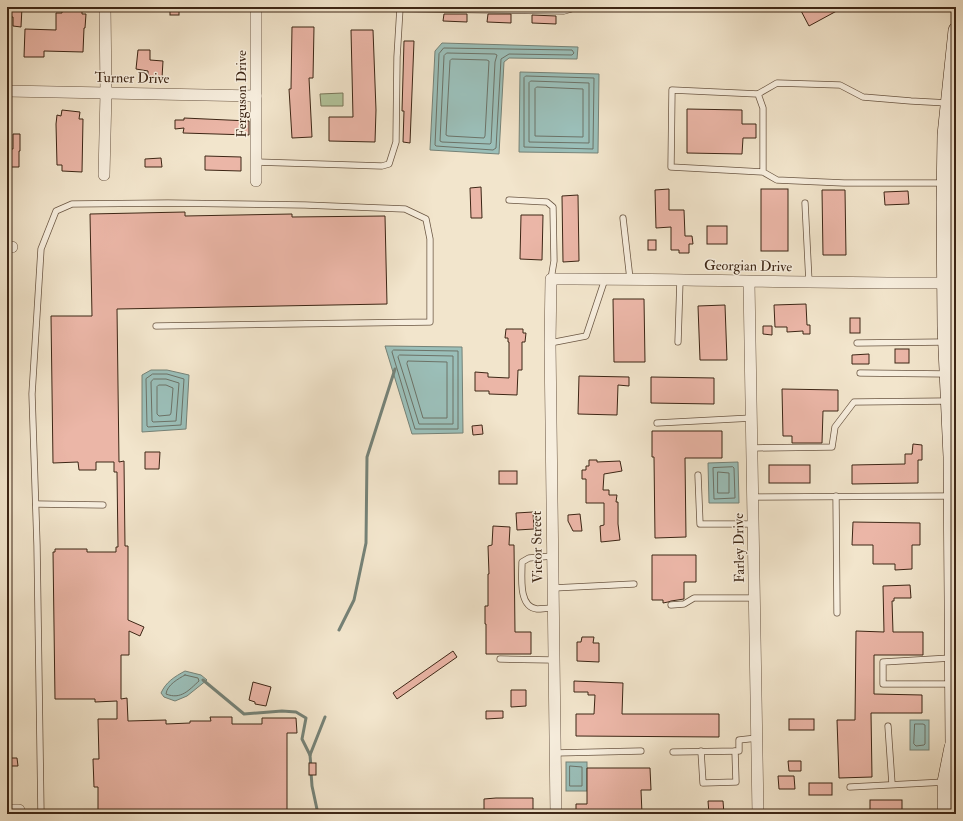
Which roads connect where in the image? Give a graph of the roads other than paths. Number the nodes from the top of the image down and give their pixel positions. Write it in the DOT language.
graph roads {
  1 [pos="105,7"];
  2 [pos="256,7"];
  3 [pos="289,7"];
  4 [pos="572,7"];
  5 [pos="400,8"];
  6 [pos="422,8"];
  7 [pos="956,30"];
  8 [pos="954,61"];
  9 [pos="7,92"];
  10 [pos="106,93"];
  11 [pos="758,94"];
  12 [pos="256,96"];
  13 [pos="948,103"];
  14 [pos="256,162"];
  15 [pos="762,172"];
  16 [pos="104,175"];
  17 [pos="256,181"];
  18 [pos="944,183"];
  19 [pos="509,200"];
  20 [pos="950,202"];
  21 [pos="805,203"];
  22 [pos="623,218"];
  23 [pos="551,279"];
  24 [pos="606,279"];
  25 [pos="630,279"];
  26 [pos="680,280"];
  27 [pos="749,282"];
  28 [pos="809,282"];
  29 [pos="944,283"];
  30 [pos="156,326"];
  31 [pos="950,327"];
  32 [pos="678,342"];
  33 [pos="946,342"];
  34 [pos="550,343"];
  35 [pos="857,343"];
  36 [pos="860,373"];
  37 [pos="947,374"];
  38 [pos="948,401"];
  39 [pos="752,418"];
  40 [pos="656,423"];
  41 [pos="752,448"];
  42 [pos="953,458"];
  43 [pos="698,475"];
  44 [pos="836,496"];
  45 [pos="951,496"];
  46 [pos="753,497"];
  47 [pos="36,504"];
  48 [pos="103,505"];
  49 [pos="753,524"];
  50 [pos="552,556"];
  51 [pos="634,584"];
  52 [pos="553,588"];
  53 [pos="754,598"];
  54 [pos="671,605"];
  55 [pos="553,608"];
  56 [pos="837,613"];
  57 [pos="951,658"];
  58 [pos="500,659"];
  59 [pos="553,660"];
  60 [pos="952,684"];
  61 [pos="888,726"];
  62 [pos="757,738"];
  63 [pos="953,744"];
  64 [pos="641,751"];
  65 [pos="735,751"];
  66 [pos="673,752"];
  67 [pos="701,752"];
  68 [pos="554,753"];
  69 [pos="956,759"];
  70 [pos="946,782"];
  71 [pos="892,784"];
  72 [pos="850,787"];
  73 [pos="7,810"];
  74 [pos="20,810"];
  75 [pos="41,814"];
  76 [pos="556,814"];
  77 [pos="758,814"];
  78 [pos="945,814"];
  1 -- 10 [label="street"];
  2 -- 12 [label="street, Ferguson Drive"];
  3 -- 5 [label="lane"];
  4 -- 6 [label="lane"];
  5 -- 6 [label="lane"];
  5 -- 14 [label="lane"];
  7 -- 8 [label="main road"];
  8 -- 13 [label="main road"];
  9 -- 10 [label="street, Turner Drive"];
  10 -- 12 [label="street, Turner Drive"];
  10 -- 16 [label="street"];
  11 -- 13 [label="lane"];
  11 -- 15 [label="lane"];
  11 -- 15 [label="lane"];
  12 -- 14 [label="street, Ferguson Drive"];
  13 -- 18 [label="main road"];
  14 -- 17 [label="street, Ferguson Drive"];
  15 -- 18 [label="lane"];
  18 -- 20 [label="main road"];
  19 -- 23 [label="lane"];
  20 -- 29 [label="main road"];
  21 -- 28 [label="lane"];
  22 -- 25 [label="lane"];
  23 -- 24 [label="street, Georgian Drive"];
  23 -- 34 [label="street, Victor Street"];
  24 -- 25 [label="street, Georgian Drive"];
  24 -- 34 [label="lane"];
  25 -- 26 [label="street, Georgian Drive"];
  26 -- 27 [label="street, Georgian Drive"];
  26 -- 32 [label="lane"];
  27 -- 28 [label="street, Georgian Drive"];
  27 -- 39 [label="street, Farley Drive"];
  28 -- 29 [label="street, Georgian Drive"];
  29 -- 31 [label="main road"];
  30 -- 47 [label="lane"];
  31 -- 33 [label="main road"];
  33 -- 35 [label="lane"];
  33 -- 37 [label="main road"];
  34 -- 50 [label="street, Victor Street"];
  36 -- 37 [label="lane"];
  37 -- 38 [label="main road"];
  38 -- 41 [label="lane"];
  38 -- 42 [label="main road"];
  39 -- 40 [label="lane"];
  39 -- 41 [label="street, Farley Drive"];
  41 -- 46 [label="street, Farley Drive"];
  42 -- 45 [label="main road"];
  43 -- 49 [label="lane"];
  44 -- 45 [label="lane"];
  44 -- 46 [label="lane"];
  44 -- 56 [label="lane"];
  45 -- 57 [label="main road"];
  46 -- 49 [label="street, Farley Drive"];
  47 -- 48 [label="lane"];
  47 -- 75 [label="lane"];
  49 -- 53 [label="street, Farley Drive"];
  50 -- 52 [label="street, Victor Street"];
  50 -- 55 [label="lane"];
  51 -- 52 [label="lane"];
  52 -- 55 [label="street, Victor Street"];
  53 -- 54 [label="lane"];
  53 -- 62 [label="street, Farley Drive"];
  55 -- 59 [label="street, Victor Street"];
  57 -- 60 [label="main road"];
  57 -- 60 [label="lane"];
  58 -- 59 [label="lane"];
  59 -- 68 [label="street, Victor Street"];
  60 -- 63 [label="main road"];
  61 -- 71 [label="lane"];
  62 -- 65 [label="lane"];
  62 -- 77 [label="street, Farley Drive"];
  63 -- 69 [label="main road"];
  63 -- 70 [label="main road"];
  64 -- 68 [label="lane"];
  65 -- 67 [label="lane"];
  65 -- 67 [label="lane"];
  66 -- 67 [label="lane"];
  68 -- 76 [label="street, Victor Street"];
  70 -- 71 [label="lane"];
  70 -- 78 [label="main road"];
  71 -- 72 [label="lane"];
  73 -- 74 [label="street"];
}
